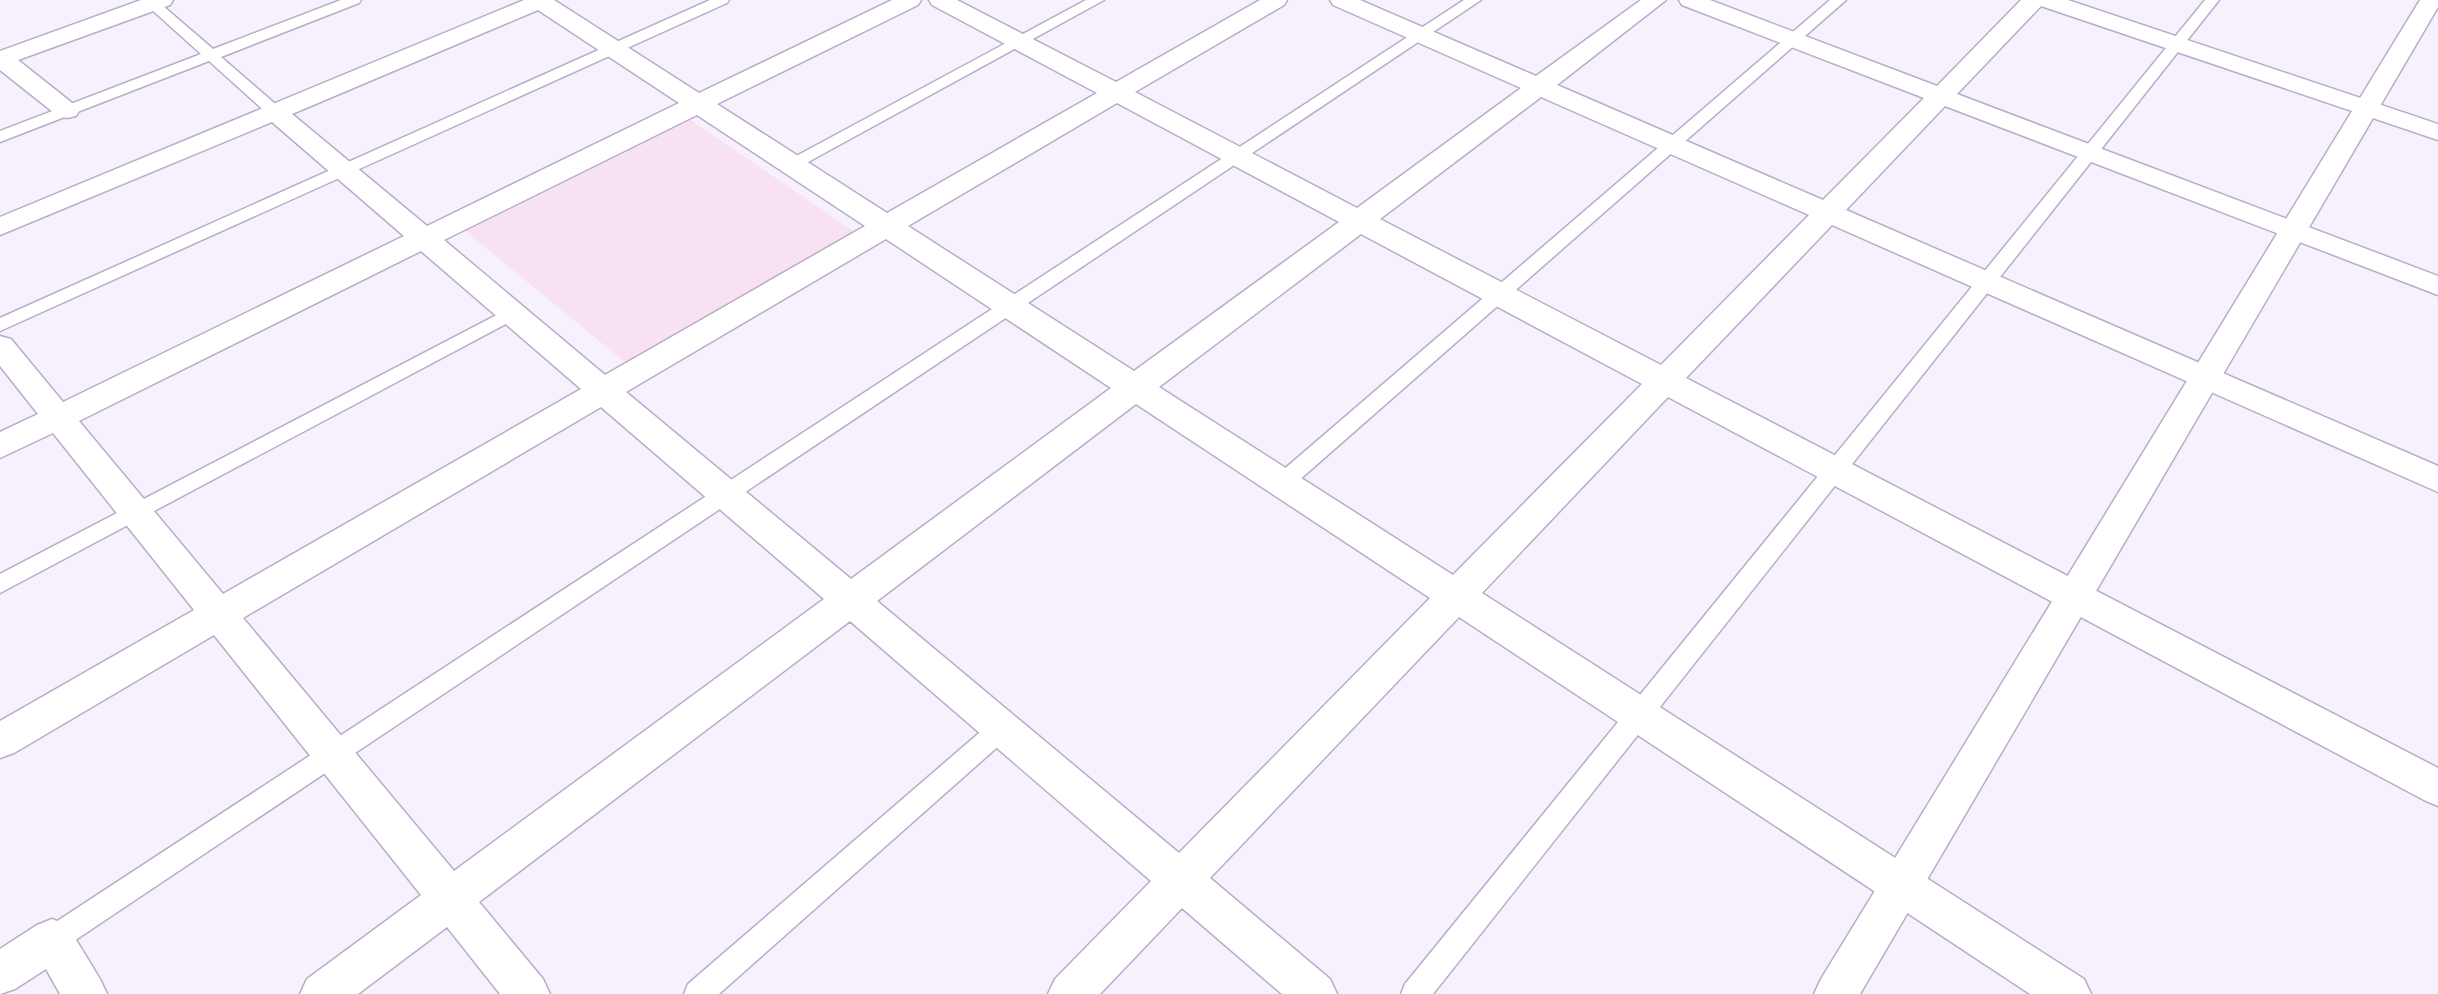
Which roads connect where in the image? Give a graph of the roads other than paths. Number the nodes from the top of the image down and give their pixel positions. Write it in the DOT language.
graph roads {
  1 [pos="354,0"];
  2 [pos="541,0"];
  3 [pos="722,0"];
  4 [pos="910,0"];
  5 [pos="940,0"];
  6 [pos="1097,0"];
  7 [pos="1276,0"];
  8 [pos="1341,0"];
  9 [pos="1474,0"];
  10 [pos="1656,0"];
  11 [pos="1690,0"];
  12 [pos="1839,0"];
  13 [pos="2034,0"];
  14 [pos="2046,0"];
  15 [pos="2212,0"];
  16 [pos="2431,0"];
  17 [pos="154,1"];
  18 [pos="1421,35"];
  19 [pos="1794,40"];
  20 [pos="1020,42"];
  21 [pos="2176,44"];
  22 [pos="614,49"];
  23 [pos="211,55"];
  24 [pos="0,59"];
  25 [pos="1539,87"];
  26 [pos="1116,93"];
  27 [pos="1941,96"];
  28 [pos="698,104"];
  29 [pos="2366,108"];
  30 [pos="67,111"];
  31 [pos="275,112"];
  32 [pos="2438,132"];
  33 [pos="0,137"];
  34 [pos="1672,145"];
  35 [pos="2088,153"];
  36 [pos="1237,156"];
  37 [pos="793,164"];
  38 [pos="344,170"];
  39 [pos="1827,213"];
  40 [pos="1359,221"];
  41 [pos="886,226"];
  42 [pos="0,227"];
  43 [pos="2292,231"];
  44 [pos="424,238"];
  45 [pos="1986,282"];
  46 [pos="2438,286"];
  47 [pos="1498,295"];
  48 [pos="1010,306"];
  49 [pos="512,313"];
  50 [pos="0,325"];
  51 [pos="0,346"];
  52 [pos="2205,378"];
  53 [pos="1664,381"];
  54 [pos="1135,388"];
  55 [pos="603,390"];
  56 [pos="58,417"];
  57 [pos="0,446"];
  58 [pos="1834,471"];
  59 [pos="2438,480"];
  60 [pos="1282,483"];
  61 [pos="726,494"];
  62 [pos="136,512"];
  63 [pos="0,584"];
  64 [pos="1456,596"];
  65 [pos="2073,597"];
  66 [pos="850,600"];
  67 [pos="218,614"];
  68 [pos="1639,715"];
  69 [pos="1002,728"];
  70 [pos="0,741"];
  71 [pos="333,754"];
  72 [pos="2438,788"];
  73 [pos="1180,880"];
  74 [pos="1901,885"];
  75 [pos="450,898"];
  76 [pos="52,940"];
  77 [pos="0,974"];
  78 [pos="85,994"];
  79 [pos="322,994"];
  80 [pos="528,994"];
  81 [pos="699,994"];
  82 [pos="1070,994"];
  83 [pos="1315,994"];
  84 [pos="1415,994"];
  85 [pos="1836,994"];
  86 [pos="2068,994"];
  1 -- 23 [label="lane"];
  2 -- 22 [label="street"];
  2 -- 31 [label="street"];
  3 -- 22 [label="lane"];
  4 -- 28 [label="street"];
  5 -- 20 [label="street"];
  6 -- 20 [label="lane"];
  7 -- 26 [label="street"];
  8 -- 18 [label="street"];
  9 -- 18 [label="lane"];
  10 -- 25 [label="street"];
  11 -- 19 [label="street"];
  12 -- 19 [label="lane"];
  13 -- 27 [label="street"];
  14 -- 21 [label="street"];
  15 -- 21 [label="lane"];
  16 -- 29 [label="street"];
  17 -- 23 [label="lane"];
  17 -- 24 [label="street"];
  18 -- 25 [label="street"];
  18 -- 36 [label="lane"];
  19 -- 27 [label="street"];
  19 -- 34 [label="lane"];
  20 -- 26 [label="street"];
  20 -- 37 [label="lane"];
  21 -- 29 [label="street"];
  21 -- 35 [label="lane"];
  22 -- 28 [label="street"];
  22 -- 38 [label="lane"];
  23 -- 30 [label="lane"];
  23 -- 31 [label="lane"];
  24 -- 30 [label="street"];
  25 -- 34 [label="street"];
  25 -- 40 [label="street"];
  26 -- 36 [label="street"];
  26 -- 41 [label="street"];
  27 -- 35 [label="street"];
  27 -- 39 [label="street"];
  28 -- 37 [label="street"];
  28 -- 44 [label="street"];
  29 -- 32 [label="street"];
  29 -- 43 [label="street"];
  30 -- 33 [label="lane"];
  31 -- 38 [label="street"];
  31 -- 42 [label="street"];
  34 -- 39 [label="street"];
  34 -- 47 [label="lane"];
  35 -- 43 [label="street"];
  35 -- 45 [label="lane"];
  36 -- 40 [label="street"];
  36 -- 48 [label="lane"];
  37 -- 41 [label="street"];
  38 -- 44 [label="street"];
  38 -- 50 [label="lane"];
  39 -- 45 [label="street"];
  39 -- 53 [label="street"];
  40 -- 47 [label="street"];
  40 -- 54 [label="street"];
  41 -- 48 [label="street"];
  41 -- 55 [label="street"];
  43 -- 46 [label="street"];
  43 -- 52 [label="street"];
  44 -- 49 [label="street"];
  44 -- 56 [label="street"];
  45 -- 52 [label="street"];
  45 -- 58 [label="lane"];
  47 -- 53 [label="street"];
  47 -- 60 [label="lane"];
  48 -- 54 [label="street"];
  48 -- 61 [label="lane"];
  49 -- 55 [label="street"];
  49 -- 62 [label="lane"];
  51 -- 56 [label="street"];
  52 -- 59 [label="street"];
  52 -- 65 [label="street"];
  53 -- 58 [label="street"];
  53 -- 64 [label="street"];
  54 -- 60 [label="street"];
  54 -- 66 [label="street"];
  55 -- 61 [label="street"];
  55 -- 67 [label="street"];
  56 -- 57 [label="street"];
  56 -- 62 [label="street"];
  58 -- 65 [label="street"];
  58 -- 68 [label="lane"];
  60 -- 64 [label="street"];
  61 -- 66 [label="street"];
  61 -- 71 [label="lane"];
  62 -- 63 [label="lane"];
  62 -- 67 [label="street"];
  64 -- 68 [label="street"];
  64 -- 73 [label="street"];
  65 -- 72 [label="street"];
  65 -- 74 [label="street"];
  66 -- 69 [label="street"];
  66 -- 75 [label="street"];
  67 -- 70 [label="street"];
  67 -- 71 [label="street"];
  68 -- 74 [label="street"];
  68 -- 84 [label="lane"];
  69 -- 73 [label="street"];
  69 -- 81 [label="lane"];
  71 -- 75 [label="street"];
  71 -- 76 [label="lane"];
  73 -- 82 [label="street"];
  73 -- 83 [label="street"];
  74 -- 85 [label="street"];
  74 -- 86 [label="street"];
  75 -- 79 [label="street"];
  75 -- 80 [label="street"];
  76 -- 77 [label="street"];
  76 -- 78 [label="street"];
}
